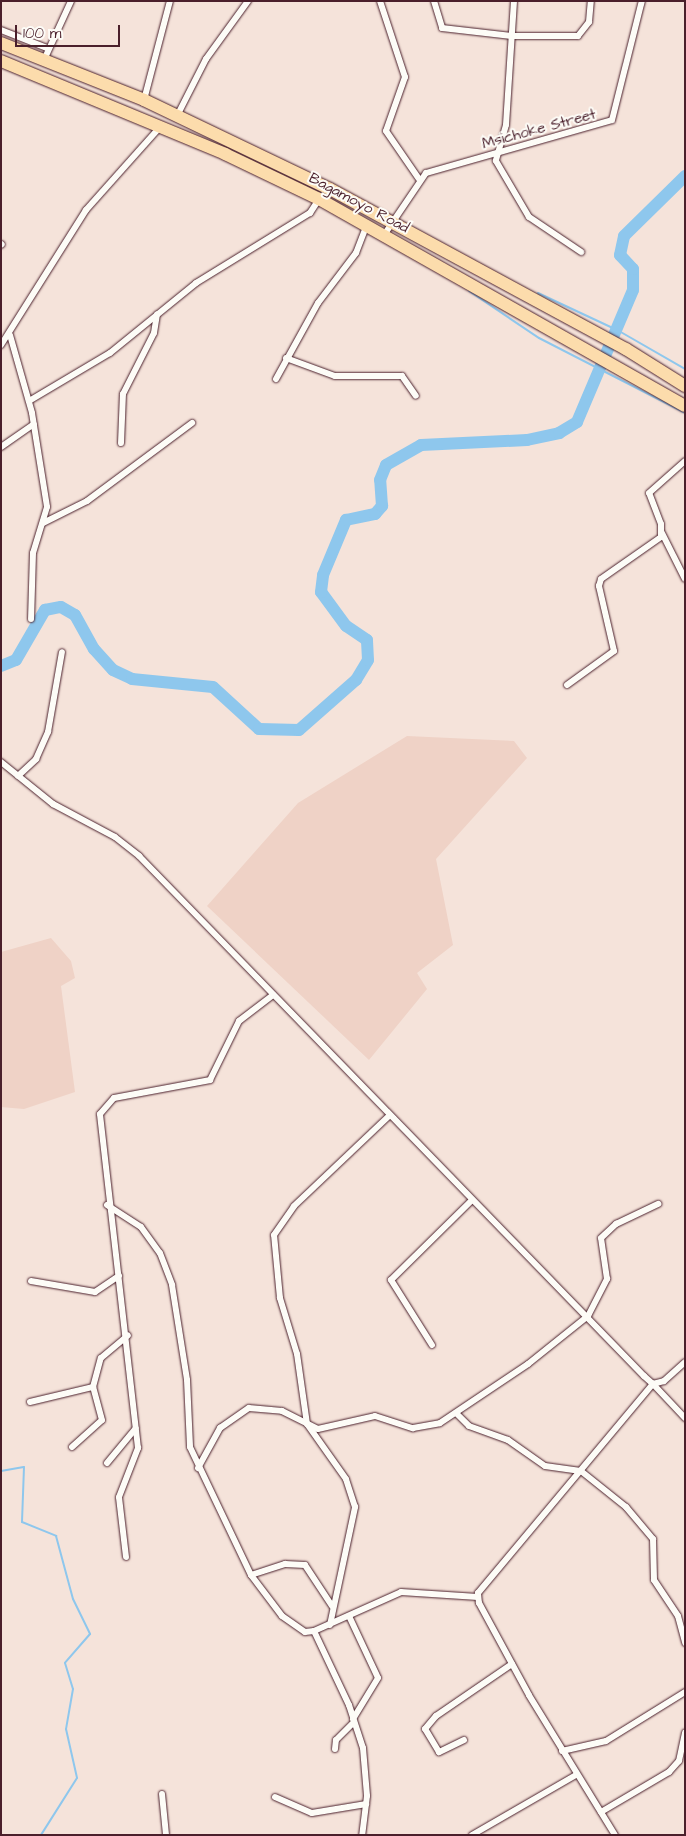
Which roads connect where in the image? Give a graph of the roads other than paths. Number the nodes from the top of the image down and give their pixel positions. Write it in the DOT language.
graph roads {
  1 [pos="71,1"];
  2 [pos="170,1"];
  3 [pos="248,1"];
  4 [pos="380,1"];
  5 [pos="434,1"];
  6 [pos="514,1"];
  7 [pos="591,1"];
  8 [pos="642,1"];
  9 [pos="1,30"];
  10 [pos="512,36"];
  11 [pos="1,43"];
  12 [pos="46,54"];
  13 [pos="1,61"];
  14 [pos="144,100"];
  15 [pos="177,116"];
  16 [pos="160,127"];
  17 [pos="498,154"];
  18 [pos="419,179"];
  19 [pos="318,199"];
  20 [pos="391,222"];
  21 [pos="367,225"];
  22 [pos="384,235"];
  23 [pos="581,252"];
  24 [pos="157,314"];
  25 [pos="10,335"];
  26 [pos="1,345"];
  27 [pos="286,358"];
  28 [pos="276,379"];
  29 [pos="685,386"];
  30 [pos="416,396"];
  31 [pos="29,401"];
  32 [pos="685,406"];
  33 [pos="34,424"];
  34 [pos="192,424"];
  35 [pos="121,442"];
  36 [pos="1,447"];
  37 [pos="685,462"];
  38 [pos="43,523"];
  39 [pos="662,533"];
  40 [pos="685,579"];
  41 [pos="31,619"];
  42 [pos="62,652"];
  43 [pos="567,685"];
  44 [pos="1,762"];
  45 [pos="18,776"];
  46 [pos="273,994"];
  47 [pos="390,1115"];
  48 [pos="472,1200"];
  49 [pos="658,1204"];
  50 [pos="107,1205"];
  51 [pos="119,1276"];
  52 [pos="30,1281"];
  53 [pos="588,1316"];
  54 [pos="128,1335"];
  55 [pos="432,1345"];
  56 [pos="685,1362"];
  57 [pos="653,1384"];
  58 [pos="93,1387"];
  59 [pos="30,1402"];
  60 [pos="456,1413"];
  61 [pos="685,1418"];
  62 [pos="306,1424"];
  63 [pos="136,1427"];
  64 [pos="72,1447"];
  65 [pos="107,1463"];
  66 [pos="198,1468"];
  67 [pos="581,1470"];
  68 [pos="126,1557"];
  69 [pos="250,1575"];
  70 [pos="478,1597"];
  71 [pos="332,1606"];
  72 [pos="349,1616"];
  73 [pos="330,1625"];
  74 [pos="314,1631"];
  75 [pos="685,1642"];
  76 [pos="512,1664"];
  77 [pos="685,1692"];
  78 [pos="354,1720"];
  79 [pos="685,1733"];
  80 [pos="464,1740"];
  81 [pos="336,1749"];
  82 [pos="562,1751"];
  83 [pos="576,1775"];
  84 [pos="162,1794"];
  85 [pos="275,1797"];
  86 [pos="366,1804"];
  87 [pos="601,1812"];
  88 [pos="166,1835"];
  89 [pos="362,1835"];
  90 [pos="472,1835"];
  91 [pos="615,1835"];
  1 -- 12 [label="street"];
  2 -- 14 [label="street"];
  3 -- 15 [label="street"];
  4 -- 18 [label="street"];
  5 -- 10 [label="street"];
  6 -- 10 [label="street"];
  7 -- 10 [label="street"];
  8 -- 17 [label="street, Msichoke Street"];
  9 -- 12 [label="street"];
  10 -- 17 [label="street"];
  11 -- 12 [label="highway, Bagamoyo Road"];
  12 -- 14 [label="highway, Bagamoyo Road"];
  13 -- 16 [label="highway, Bagamoyo Road"];
  14 -- 15 [label="highway, Bagamoyo Road"];
  15 -- 20 [label="highway, Bagamoyo Road"];
  16 -- 19 [label="highway, Bagamoyo Road"];
  16 -- 25 [label="street"];
  17 -- 18 [label="street, Msichoke Street"];
  17 -- 23 [label="street"];
  18 -- 20 [label="street"];
  19 -- 21 [label="highway, Bagamoyo Road"];
  19 -- 24 [label="street"];
  20 -- 22 [label="street"];
  20 -- 29 [label="highway, Bagamoyo Road"];
  21 -- 22 [label="highway, Bagamoyo Road"];
  21 -- 27 [label="street"];
  22 -- 32 [label="highway, Bagamoyo Road"];
  24 -- 31 [label="street"];
  24 -- 35 [label="street"];
  25 -- 26 [label="street"];
  25 -- 31 [label="street"];
  27 -- 28 [label="street"];
  27 -- 30 [label="street"];
  31 -- 33 [label="street"];
  33 -- 36 [label="street"];
  33 -- 38 [label="street"];
  34 -- 38 [label="street"];
  37 -- 39 [label="street"];
  38 -- 41 [label="street"];
  39 -- 40 [label="street"];
  39 -- 43 [label="street"];
  42 -- 45 [label="street"];
  44 -- 45 [label="street"];
  45 -- 46 [label="street"];
  46 -- 47 [label="street"];
  46 -- 50 [label="street"];
  47 -- 48 [label="street"];
  47 -- 62 [label="street"];
  48 -- 53 [label="street"];
  48 -- 55 [label="street"];
  49 -- 53 [label="street"];
  50 -- 51 [label="street"];
  50 -- 66 [label="street"];
  51 -- 52 [label="street"];
  51 -- 54 [label="street"];
  53 -- 57 [label="street"];
  53 -- 60 [label="street"];
  54 -- 58 [label="street"];
  54 -- 63 [label="street"];
  56 -- 57 [label="street"];
  57 -- 61 [label="street"];
  57 -- 67 [label="street"];
  58 -- 59 [label="street"];
  58 -- 64 [label="street"];
  60 -- 62 [label="street"];
  60 -- 67 [label="street"];
  62 -- 66 [label="street"];
  62 -- 71 [label="street"];
  63 -- 65 [label="street"];
  63 -- 68 [label="street"];
  66 -- 69 [label="street"];
  67 -- 70 [label="street"];
  67 -- 75 [label="street"];
  69 -- 71 [label="street"];
  69 -- 74 [label="street"];
  70 -- 72 [label="street"];
  70 -- 76 [label="street"];
  71 -- 73 [label="street"];
  72 -- 73 [label="street"];
  72 -- 78 [label="street"];
  73 -- 74 [label="street"];
  74 -- 78 [label="street"];
  76 -- 80 [label="street"];
  76 -- 82 [label="street"];
  77 -- 82 [label="street"];
  78 -- 81 [label="street"];
  78 -- 86 [label="street"];
  79 -- 87 [label="street"];
  82 -- 83 [label="street"];
  83 -- 87 [label="street"];
  83 -- 90 [label="street"];
  84 -- 88 [label="street"];
  85 -- 86 [label="street"];
  86 -- 89 [label="street"];
  87 -- 91 [label="street"];
}
